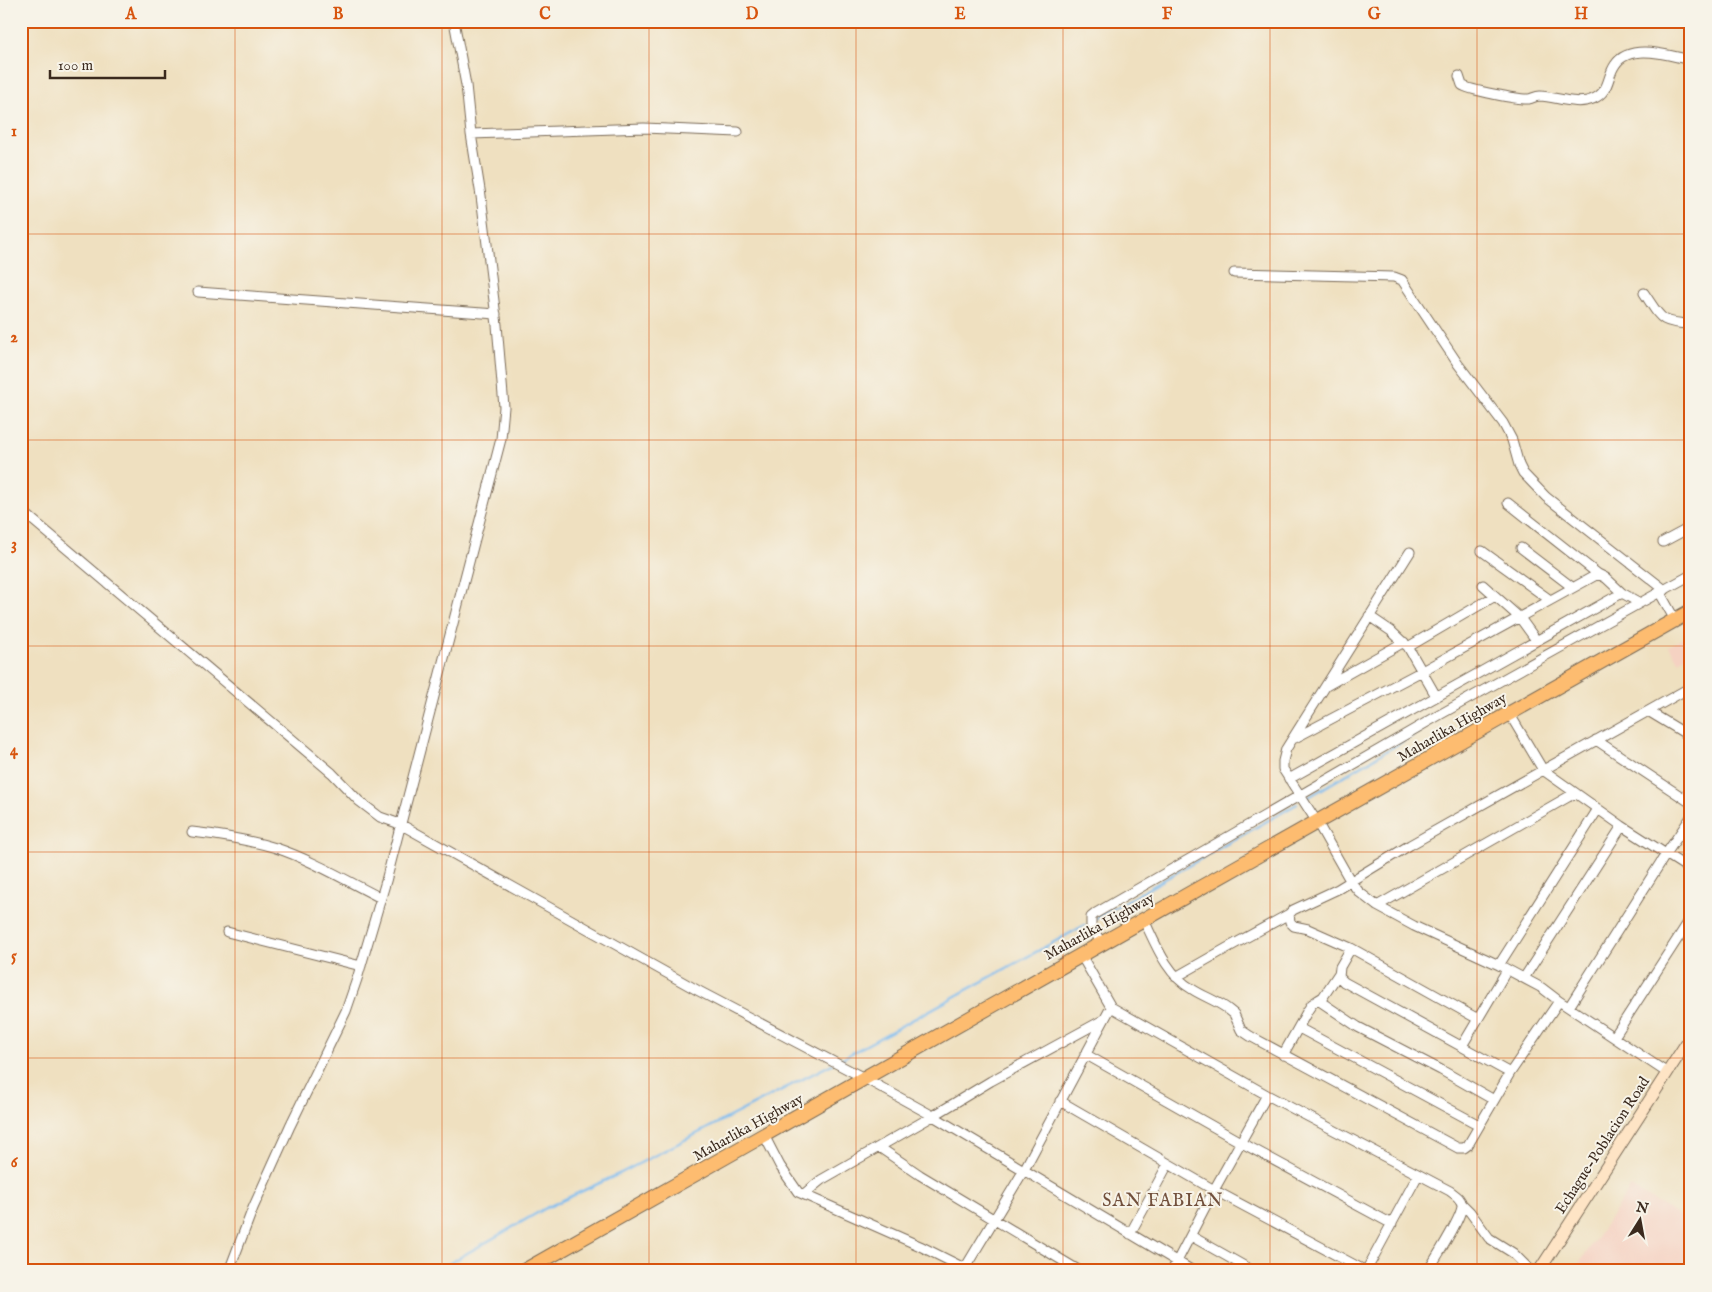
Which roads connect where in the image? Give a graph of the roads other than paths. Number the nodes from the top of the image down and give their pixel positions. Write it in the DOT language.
graph roads {
  1 [pos="454,21"];
  2 [pos="1691,60"];
  3 [pos="1459,76"];
  4 [pos="738,132"];
  5 [pos="471,134"];
  6 [pos="1234,273"];
  7 [pos="198,292"];
  8 [pos="1644,293"];
  9 [pos="496,314"];
  10 [pos="1691,324"];
  11 [pos="1508,503"];
  12 [pos="21,510"];
  13 [pos="1691,527"];
  14 [pos="1663,542"];
  15 [pos="1521,548"];
  16 [pos="1482,550"];
  17 [pos="1410,552"];
  18 [pos="1598,574"];
  19 [pos="1691,575"];
  20 [pos="1483,585"];
  21 [pos="1572,587"];
  22 [pos="1662,591"];
  23 [pos="1622,593"];
  24 [pos="1495,596"];
  25 [pos="1550,600"];
  26 [pos="1640,603"];
  27 [pos="1368,616"];
  28 [pos="1685,617"];
  29 [pos="1520,618"];
  30 [pos="1536,640"];
  31 [pos="1406,644"];
  32 [pos="1422,671"];
  33 [pos="1326,686"];
  34 [pos="1691,687"];
  35 [pos="1436,696"];
  36 [pos="1648,711"];
  37 [pos="1509,713"];
  38 [pos="1691,737"];
  39 [pos="1293,739"];
  40 [pos="1596,740"];
  41 [pos="1542,770"];
  42 [pos="1289,779"];
  43 [pos="1575,793"];
  44 [pos="1299,796"];
  45 [pos="1691,803"];
  46 [pos="1598,809"];
  47 [pos="1691,817"];
  48 [pos="1317,822"];
  49 [pos="400,824"];
  50 [pos="1622,826"];
  51 [pos="192,832"];
  52 [pos="1666,854"];
  53 [pos="1691,870"];
  54 [pos="1351,882"];
  55 [pos="381,898"];
  56 [pos="1376,906"];
  57 [pos="1289,914"];
  58 [pos="1691,918"];
  59 [pos="1144,920"];
  60 [pos="227,932"];
  61 [pos="1102,944"];
  62 [pos="1351,948"];
  63 [pos="1081,955"];
  64 [pos="1499,965"];
  65 [pos="361,966"];
  66 [pos="1508,970"];
  67 [pos="1338,973"];
  68 [pos="1176,978"];
  69 [pos="1524,978"];
  70 [pos="1318,1000"];
  71 [pos="1558,1001"];
  72 [pos="1112,1007"];
  73 [pos="1569,1007"];
  74 [pos="1478,1018"];
  75 [pos="1103,1020"];
  76 [pos="1298,1028"];
  77 [pos="1614,1037"];
  78 [pos="1690,1040"];
  79 [pos="1462,1046"];
  80 [pos="1085,1054"];
  81 [pos="1283,1055"];
  82 [pos="1666,1072"];
  83 [pos="1510,1073"];
  84 [pos="866,1078"];
  85 [pos="1267,1095"];
  86 [pos="1494,1100"];
  87 [pos="1060,1101"];
  88 [pos="933,1116"];
  89 [pos="1479,1126"];
  90 [pos="765,1136"];
  91 [pos="1242,1143"];
  92 [pos="879,1147"];
  93 [pos="1168,1164"];
  94 [pos="1024,1170"];
  95 [pos="1418,1175"];
  96 [pos="1214,1190"];
  97 [pos="804,1194"];
  98 [pos="1462,1204"];
  99 [pos="994,1219"];
  100 [pos="1392,1224"];
  101 [pos="1130,1234"];
  102 [pos="1191,1236"];
  103 [pos="1178,1262"];
  104 [pos="968,1269"];
  105 [pos="229,1271"];
  106 [pos="524,1271"];
  107 [pos="1080,1271"];
  108 [pos="1172,1271"];
  109 [pos="1193,1271"];
  110 [pos="1253,1271"];
  111 [pos="1366,1271"];
  112 [pos="1428,1271"];
  113 [pos="1531,1271"];
  114 [pos="1539,1271"];
  1 -- 5 [label="street"];
  2 -- 3 [label="street"];
  4 -- 5 [label="street"];
  5 -- 9 [label="street"];
  6 -- 22 [label="street"];
  7 -- 9 [label="street"];
  8 -- 10 [label="street"];
  9 -- 49 [label="street"];
  11 -- 18 [label="street"];
  12 -- 49 [label="street"];
  13 -- 14 [label="street"];
  15 -- 21 [label="street"];
  16 -- 25 [label="street"];
  17 -- 27 [label="street"];
  18 -- 21 [label="street"];
  18 -- 23 [label="street"];
  19 -- 22 [label="street"];
  20 -- 24 [label="street"];
  21 -- 25 [label="street"];
  22 -- 26 [label="street"];
  22 -- 28 [label="street"];
  23 -- 26 [label="street"];
  23 -- 30 [label="street"];
  24 -- 29 [label="street"];
  24 -- 31 [label="street"];
  25 -- 29 [label="street"];
  26 -- 44 [label="street"];
  27 -- 31 [label="street"];
  27 -- 33 [label="street"];
  28 -- 37 [label="highway, Maharlika Highway"];
  29 -- 30 [label="street"];
  29 -- 32 [label="street"];
  30 -- 35 [label="street"];
  31 -- 32 [label="street"];
  31 -- 33 [label="street"];
  32 -- 35 [label="street"];
  32 -- 39 [label="street"];
  33 -- 39 [label="street"];
  34 -- 36 [label="street"];
  35 -- 42 [label="street"];
  36 -- 38 [label="street"];
  36 -- 40 [label="street"];
  37 -- 41 [label="street"];
  37 -- 48 [label="highway, Maharlika Highway"];
  39 -- 42 [label="street"];
  40 -- 41 [label="street"];
  40 -- 45 [label="street"];
  41 -- 43 [label="street"];
  41 -- 54 [label="street"];
  42 -- 44 [label="street"];
  43 -- 46 [label="street"];
  43 -- 56 [label="street"];
  44 -- 48 [label="street"];
  44 -- 61 [label="street"];
  46 -- 50 [label="street"];
  46 -- 64 [label="street"];
  47 -- 52 [label="street"];
  48 -- 54 [label="street"];
  48 -- 59 [label="highway, Maharlika Highway"];
  49 -- 55 [label="street"];
  49 -- 84 [label="street"];
  50 -- 52 [label="street"];
  50 -- 69 [label="street"];
  51 -- 55 [label="street"];
  52 -- 53 [label="street"];
  52 -- 73 [label="street"];
  54 -- 56 [label="street"];
  54 -- 57 [label="street"];
  55 -- 65 [label="street"];
  56 -- 64 [label="street"];
  57 -- 62 [label="street"];
  57 -- 68 [label="street"];
  58 -- 77 [label="street"];
  59 -- 61 [label="highway, Maharlika Highway"];
  59 -- 68 [label="street"];
  60 -- 65 [label="street"];
  61 -- 63 [label="highway, Maharlika Highway"];
  62 -- 67 [label="street"];
  62 -- 74 [label="street"];
  63 -- 72 [label="street"];
  63 -- 84 [label="highway, Maharlika Highway"];
  64 -- 66 [label="street"];
  65 -- 105 [label="street"];
  66 -- 69 [label="street"];
  66 -- 74 [label="street"];
  67 -- 70 [label="street"];
  67 -- 79 [label="street"];
  68 -- 81 [label="street"];
  69 -- 71 [label="street"];
  70 -- 76 [label="street"];
  70 -- 86 [label="street"];
  71 -- 73 [label="street"];
  71 -- 83 [label="street"];
  72 -- 75 [label="street"];
  72 -- 85 [label="street"];
  73 -- 77 [label="street"];
  74 -- 79 [label="street"];
  75 -- 80 [label="street"];
  75 -- 88 [label="street"];
  76 -- 81 [label="street"];
  76 -- 89 [label="street"];
  77 -- 82 [label="street"];
  78 -- 82 [label="main road, Echague-Poblacion Road"];
  79 -- 83 [label="street"];
  80 -- 87 [label="street"];
  80 -- 91 [label="street"];
  81 -- 89 [label="street"];
  82 -- 114 [label="main road, Echague-Poblacion Road"];
  83 -- 86 [label="street"];
  84 -- 88 [label="street"];
  84 -- 90 [label="highway, Maharlika Highway"];
  85 -- 91 [label="street"];
  85 -- 95 [label="street"];
  86 -- 89 [label="street"];
  87 -- 93 [label="street"];
  87 -- 94 [label="street"];
  88 -- 92 [label="street"];
  88 -- 94 [label="street"];
  90 -- 97 [label="street"];
  90 -- 106 [label="highway, Maharlika Highway"];
  91 -- 96 [label="street"];
  91 -- 100 [label="street"];
  92 -- 97 [label="street"];
  92 -- 99 [label="street"];
  93 -- 96 [label="street"];
  93 -- 101 [label="street"];
  94 -- 99 [label="street"];
  94 -- 101 [label="street"];
  95 -- 98 [label="street"];
  95 -- 100 [label="street"];
  96 -- 102 [label="street"];
  96 -- 111 [label="street"];
  97 -- 104 [label="street"];
  98 -- 112 [label="street"];
  98 -- 113 [label="street"];
  99 -- 104 [label="street"];
  99 -- 107 [label="street"];
  100 -- 111 [label="street"];
  101 -- 103 [label="street"];
  102 -- 103 [label="street"];
  102 -- 110 [label="street"];
  103 -- 108 [label="street"];
  103 -- 109 [label="street"];
}
